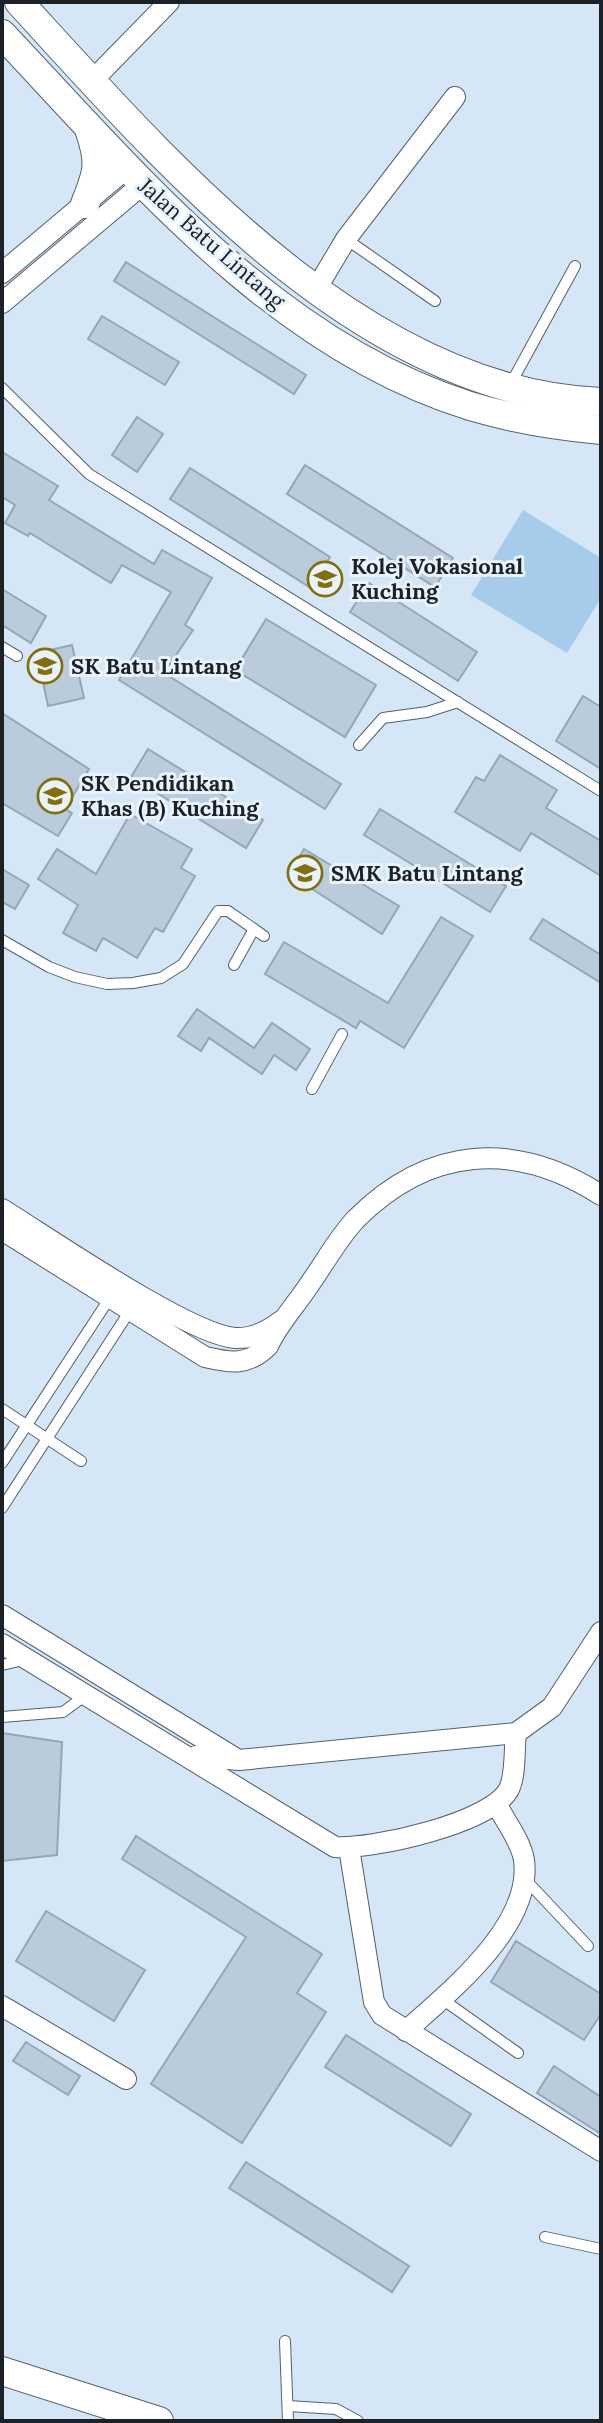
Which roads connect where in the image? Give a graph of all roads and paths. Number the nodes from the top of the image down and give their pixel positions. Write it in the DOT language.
graph roads {
  1 [pos="19,2"];
  2 [pos="169,2"];
  3 [pos="2,34"];
  4 [pos="92,81"];
  5 [pos="455,97"];
  6 [pos="114,104"];
  7 [pos="88,125"];
  8 [pos="140,172"];
  9 [pos="85,204"];
  10 [pos="229,218"];
  11 [pos="346,239"];
  12 [pos="575,266"];
  13 [pos="2,273"];
  14 [pos="315,291"];
  15 [pos="5,298"];
  16 [pos="435,301"];
  17 [pos="510,385"];
  18 [pos="2,388"];
  19 [pos="601,402"];
  20 [pos="601,430"];
  21 [pos="2,647"];
  22 [pos="17,656"];
  23 [pos="458,702"];
  24 [pos="359,745"];
  25 [pos="601,791"];
  26 [pos="254,929"];
  27 [pos="264,936"];
  28 [pos="2,940"];
  29 [pos="234,965"];
  30 [pos="342,1034"];
  31 [pos="312,1089"];
  32 [pos="601,1195"];
  33 [pos="2,1209"];
  34 [pos="2,1230"];
  35 [pos="111,1296"];
  36 [pos="131,1309"];
  37 [pos="290,1314"];
  38 [pos="2,1409"];
  39 [pos="27,1425"];
  40 [pos="47,1438"];
  41 [pos="81,1461"];
  42 [pos="2,1463"];
  43 [pos="2,1508"];
  44 [pos="2,1615"];
  45 [pos="601,1632"];
  46 [pos="45,1641"];
  47 [pos="2,1644"];
  48 [pos="26,1660"];
  49 [pos="2,1665"];
  50 [pos="86,1695"];
  51 [pos="2,1717"];
  52 [pos="516,1733"];
  53 [pos="190,1756"];
  54 [pos="239,1760"];
  55 [pos="497,1805"];
  56 [pos="349,1848"];
  57 [pos="523,1877"];
  58 [pos="588,1946"];
  59 [pos="442,1999"];
  60 [pos="2,2006"];
  61 [pos="406,2031"];
  62 [pos="518,2053"];
  63 [pos="126,2079"];
  64 [pos="601,2151"];
  65 [pos="545,2237"];
  66 [pos="601,2249"];
  67 [pos="285,2341"];
  68 [pos="2,2371"];
  69 [pos="288,2406"];
  70 [pos="159,2421"];
  71 [pos="288,2421"];
  72 [pos="358,2421"];
  1 -- 4 [label="main road, Jalan Batu Lintang"];
  2 -- 4 [label="street"];
  3 -- 7 [label="main road, Jalan Batu Lintang"];
  4 -- 6 [label="main road, Jalan Batu Lintang"];
  5 -- 11 [label="street"];
  6 -- 8 [label="main road"];
  6 -- 10 [label="main road, Jalan Batu Lintang"];
  7 -- 8 [label="main road, Jalan Batu Lintang"];
  7 -- 9 [label="main road"];
  8 -- 9 [label="street"];
  8 -- 10 [label="main road"];
  8 -- 15 [label="street"];
  8 -- 20 [label="main road, Jalan Batu Lintang"];
  9 -- 13 [label="street"];
  10 -- 14 [label="main road, Jalan Batu Lintang"];
  11 -- 14 [label="street"];
  11 -- 16 [label="lane"];
  12 -- 17 [label="lane"];
  14 -- 17 [label="main road, Jalan Batu Lintang"];
  17 -- 19 [label="main road, Jalan Batu Lintang"];
  18 -- 23 [label="lane"];
  21 -- 22 [label="lane"];
  23 -- 24 [label="lane"];
  23 -- 25 [label="lane"];
  26 -- 27 [label="lane"];
  26 -- 28 [label="lane"];
  26 -- 29 [label="lane"];
  30 -- 31 [label="lane"];
  32 -- 37 [label="street"];
  33 -- 37 [label="street"];
  34 -- 35 [label="street"];
  35 -- 36 [label="street"];
  35 -- 39 [label="lane"];
  36 -- 37 [label="street"];
  36 -- 40 [label="lane"];
  38 -- 39 [label="lane"];
  39 -- 40 [label="lane"];
  39 -- 42 [label="lane"];
  40 -- 41 [label="lane"];
  40 -- 43 [label="lane"];
  44 -- 46 [label="street"];
  45 -- 52 [label="street"];
  46 -- 48 [label="street"];
  46 -- 54 [label="street"];
  47 -- 48 [label="street"];
  48 -- 49 [label="lane"];
  48 -- 50 [label="street"];
  50 -- 51 [label="lane"];
  50 -- 53 [label="street"];
  52 -- 54 [label="street"];
  52 -- 55 [label="street"];
  53 -- 54 [label="street"];
  53 -- 56 [label="street"];
  55 -- 56 [label="street"];
  55 -- 57 [label="street"];
  56 -- 61 [label="street"];
  57 -- 58 [label="lane"];
  57 -- 59 [label="street"];
  59 -- 61 [label="street"];
  59 -- 62 [label="lane"];
  60 -- 63 [label="street"];
  61 -- 64 [label="street"];
  65 -- 66 [label="lane"];
  67 -- 69 [label="lane"];
  68 -- 70 [label="main road"];
  69 -- 71 [label="lane"];
  69 -- 72 [label="lane"];
}
